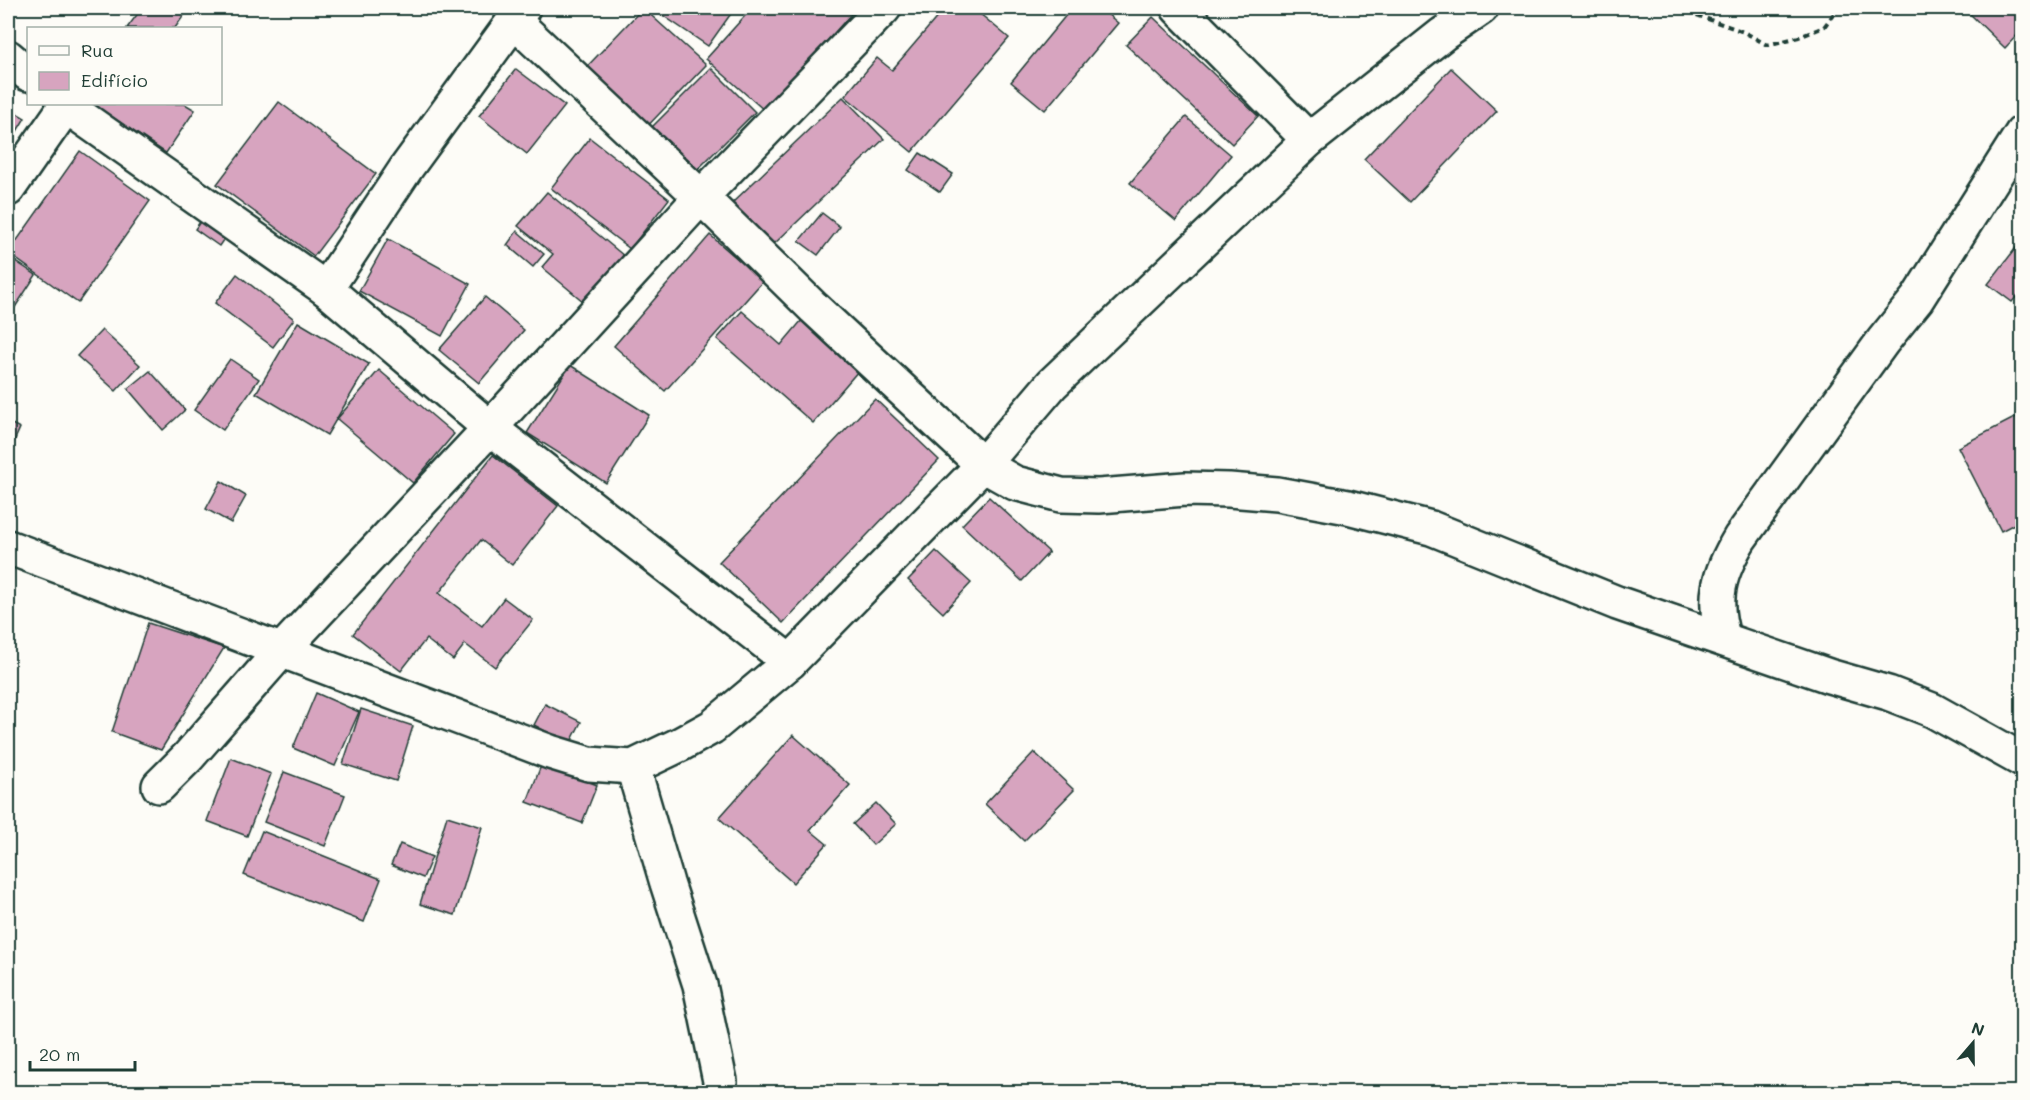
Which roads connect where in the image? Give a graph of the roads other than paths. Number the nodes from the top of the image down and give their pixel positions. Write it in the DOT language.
graph roads {
  1 [pos="884,8"];
  2 [pos="1178,8"];
  3 [pos="1481,8"];
  4 [pos="518,14"];
  5 [pos="8,57"];
  6 [pos="27,73"];
  7 [pos="64,105"];
  8 [pos="2022,133"];
  9 [pos="1309,140"];
  10 [pos="8,189"];
  11 [pos="701,197"];
  12 [pos="326,289"];
  13 [pos="490,428"];
  14 [pos="983,465"];
  15 [pos="8,547"];
  16 [pos="1724,639"];
  17 [pos="282,650"];
  18 [pos="790,662"];
  19 [pos="2022,760"];
  20 [pos="633,767"];
  21 [pos="159,786"];
  22 [pos="720,1092"];
  1 -- 11 [label="street"];
  2 -- 9 [label="street"];
  3 -- 9 [label="street"];
  4 -- 11 [label="street"];
  4 -- 12 [label="street"];
  5 -- 6 [label="street"];
  7 -- 10 [label="street"];
  7 -- 12 [label="street"];
  8 -- 16 [label="street"];
  9 -- 14 [label="street"];
  11 -- 13 [label="street"];
  11 -- 14 [label="street"];
  12 -- 13 [label="street"];
  13 -- 17 [label="street"];
  13 -- 18 [label="street"];
  14 -- 16 [label="street"];
  14 -- 18 [label="street"];
  15 -- 17 [label="street"];
  16 -- 19 [label="street"];
  17 -- 20 [label="street"];
  17 -- 21 [label="street"];
  18 -- 20 [label="street"];
  20 -- 22 [label="street"];
}
